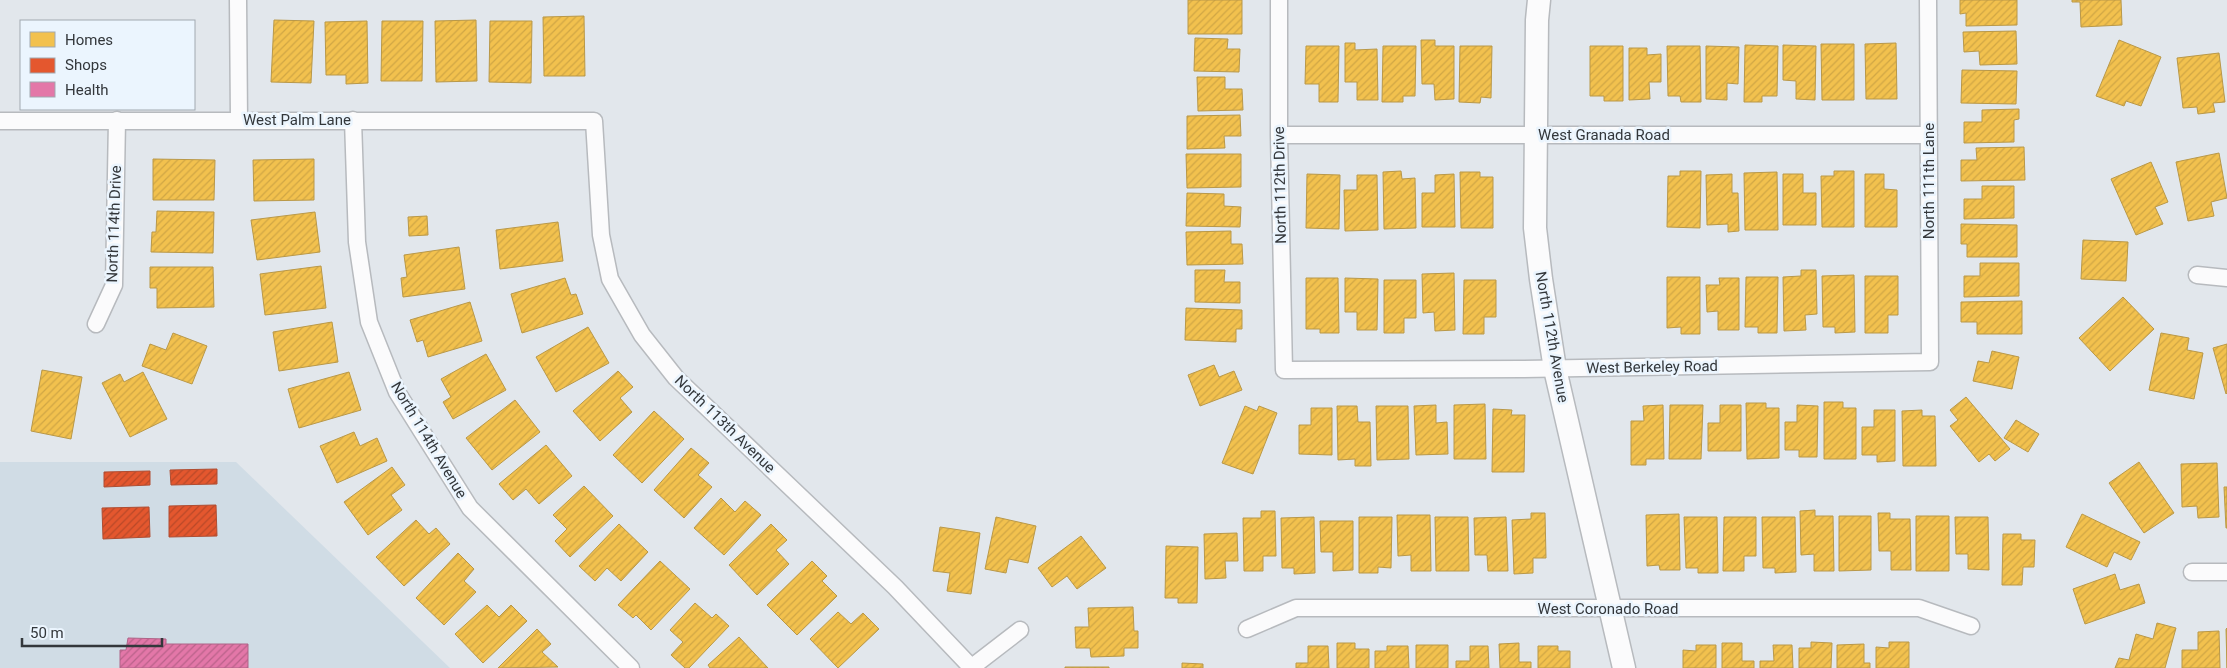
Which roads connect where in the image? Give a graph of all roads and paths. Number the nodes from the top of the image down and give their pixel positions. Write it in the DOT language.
graph roads {
  1 [pos="238,0"];
  2 [pos="1280,0"];
  3 [pos="1539,0"];
  4 [pos="1928,0"];
  5 [pos="117,120"];
  6 [pos="238,120"];
  7 [pos="353,120"];
  8 [pos="0,121"];
  9 [pos="594,121"];
  10 [pos="1279,135"];
  11 [pos="1534,135"];
  12 [pos="1929,135"];
  13 [pos="2197,276"];
  14 [pos="2227,278"];
  15 [pos="96,324"];
  16 [pos="1930,362"];
  17 [pos="1555,369"];
  18 [pos="1284,370"];
  19 [pos="2192,572"];
  20 [pos="2227,572"];
  21 [pos="1611,609"];
  22 [pos="1971,626"];
  23 [pos="1020,630"];
  24 [pos="1247,630"];
  25 [pos="631,668"];
  26 [pos="972,668"];
  27 [pos="1624,668"];
  1 -- 6 [label="street"];
  2 -- 10 [label="street, North 112th Drive"];
  3 -- 11 [label="street, North 112th Avenue"];
  4 -- 12 [label="street, North 111th Lane"];
  5 -- 6 [label="street, West Palm Lane"];
  5 -- 8 [label="street, West Palm Lane"];
  5 -- 15 [label="street, North 114th Drive"];
  6 -- 7 [label="street, West Palm Lane"];
  7 -- 9 [label="street, West Palm Lane"];
  7 -- 25 [label="street, North 114th Avenue"];
  9 -- 26 [label="street, North 113th Avenue"];
  10 -- 11 [label="street, West Granada Road"];
  10 -- 18 [label="street, North 112th Drive"];
  11 -- 12 [label="street, West Granada Road"];
  11 -- 17 [label="street, North 112th Avenue"];
  12 -- 16 [label="street, North 111th Lane"];
  13 -- 14 [label="street"];
  16 -- 17 [label="street, West Berkeley Road"];
  17 -- 18 [label="street, West Berkeley Road"];
  17 -- 21 [label="street, North 112th Avenue"];
  19 -- 20 [label="street"];
  21 -- 22 [label="street, West Coronado Road"];
  21 -- 24 [label="street, West Coronado Road"];
  21 -- 27 [label="street, North 112th Avenue"];
  23 -- 26 [label="street, North 113th Avenue"];
}
